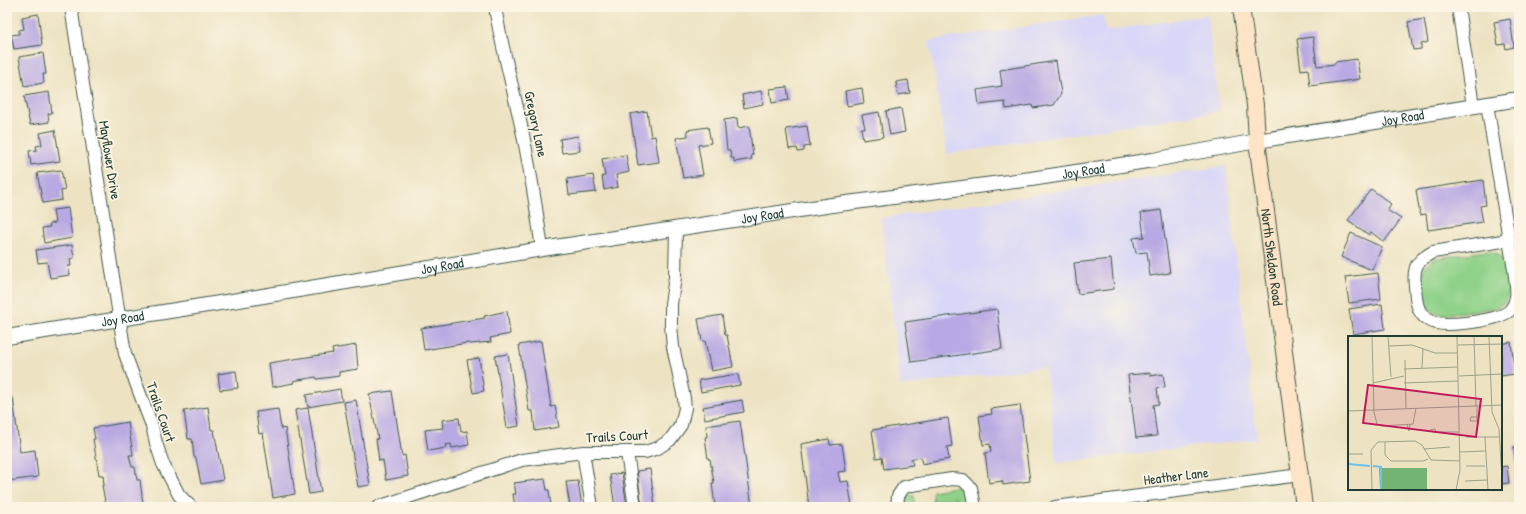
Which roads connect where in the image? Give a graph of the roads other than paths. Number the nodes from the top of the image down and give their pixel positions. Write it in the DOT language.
graph roads {
  1 [pos="71,7"];
  2 [pos="495,7"];
  3 [pos="1241,7"];
  4 [pos="1458,7"];
  5 [pos="1519,99"];
  6 [pos="1488,104"];
  7 [pos="1473,106"];
  8 [pos="1258,141"];
  9 [pos="676,228"];
  10 [pos="1509,240"];
  11 [pos="542,248"];
  12 [pos="120,319"];
  13 [pos="7,337"];
  14 [pos="583,452"];
  15 [pos="626,453"];
  16 [pos="1300,475"];
  17 [pos="384,506"];
  18 [pos="191,507"];
  19 [pos="592,507"];
  20 [pos="635,507"];
  21 [pos="897,507"];
  22 [pos="975,507"];
  23 [pos="1055,507"];
  24 [pos="1304,507"];
  1 -- 12 [label="street, Mayflower Drive"];
  2 -- 11 [label="street, Gregory Lane"];
  3 -- 8 [label="main road, North Sheldon Road"];
  4 -- 7 [label="street"];
  5 -- 6 [label="street, Joy Road"];
  6 -- 7 [label="street, Joy Road"];
  6 -- 10 [label="street"];
  7 -- 8 [label="street, Joy Road"];
  8 -- 9 [label="street, Joy Road"];
  8 -- 16 [label="main road, North Sheldon Road"];
  9 -- 11 [label="street, Joy Road"];
  9 -- 15 [label="street, Trails Court"];
  10 -- 10 [label="street"];
  11 -- 12 [label="street, Joy Road"];
  12 -- 13 [label="street, Joy Road"];
  12 -- 18 [label="street, Trails Court"];
  14 -- 15 [label="street, Trails Court"];
  14 -- 17 [label="street, Trails Court"];
  14 -- 19 [label="street"];
  15 -- 20 [label="street"];
  16 -- 23 [label="street, Heather Lane"];
  16 -- 24 [label="main road, North Sheldon Road"];
  21 -- 22 [label="street"];
}
